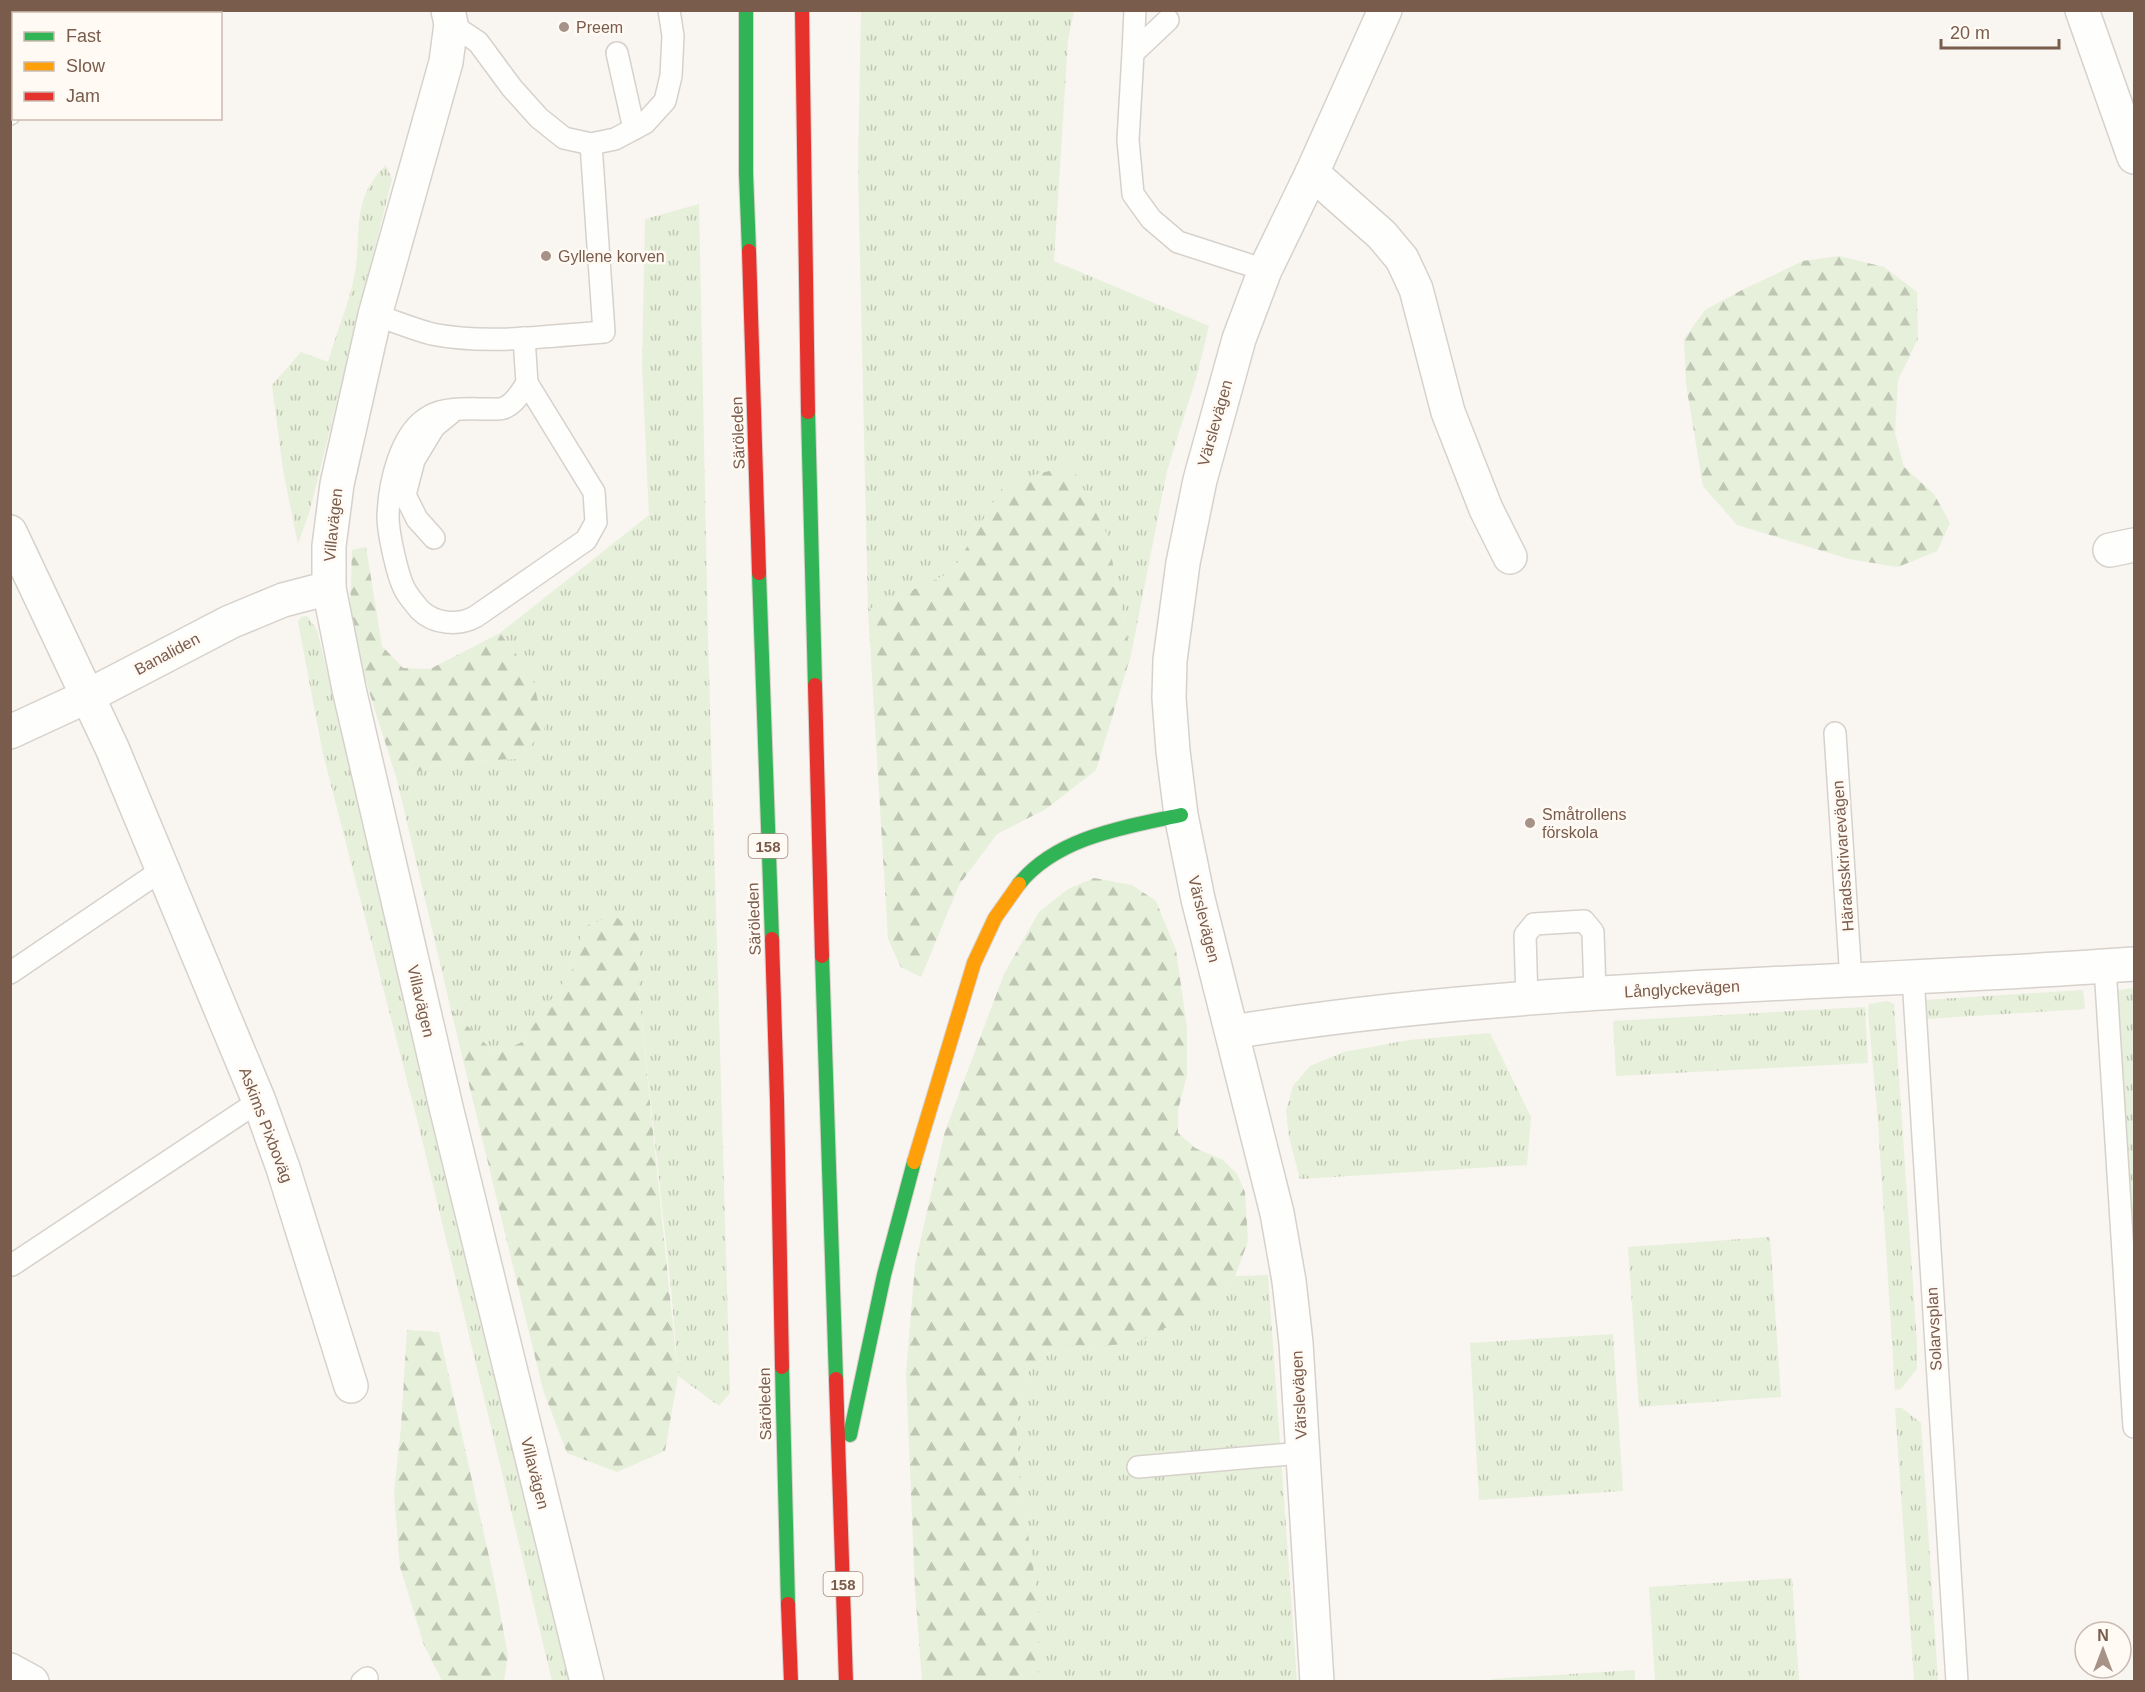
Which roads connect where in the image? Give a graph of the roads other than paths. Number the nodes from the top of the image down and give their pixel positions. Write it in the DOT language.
graph roads {
  1 [pos="669,10"];
  2 [pos="746,10"];
  3 [pos="802,10"];
  4 [pos="1135,10"];
  5 [pos="1384,10"];
  6 [pos="2082,10"];
  7 [pos="449,17"];
  8 [pos="1168,20"];
  9 [pos="617,53"];
  10 [pos="1133,53"];
  11 [pos="634,129"];
  12 [pos="591,144"];
  13 [pos="2134,157"];
  14 [pos="1312,173"];
  15 [pos="1265,270"];
  16 [pos="375,315"];
  17 [pos="524,338"];
  18 [pos="527,383"];
  19 [pos="456,409"];
  20 [pos="10,532"];
  21 [pos="434,538"];
  22 [pos="1510,557"];
  23 [pos="329,588"];
  24 [pos="88,696"];
  25 [pos="10,732"];
  26 [pos="1834,732"];
  27 [pos="1181,815"];
  28 [pos="162,870"];
  29 [pos="2120,966"];
  30 [pos="10,973"];
  31 [pos="1913,977"];
  32 [pos="1851,980"];
  33 [pos="1595,993"];
  34 [pos="1527,1000"];
  35 [pos="1232,1032"];
  36 [pos="259,1101"];
  37 [pos="12,1265"];
  38 [pos="351,1386"];
  39 [pos="2134,1427"];
  40 [pos="1302,1453"];
  41 [pos="1138,1467"];
  42 [pos="840,1487"];
  43 [pos="10,1670"];
  44 [pos="32,1682"];
  45 [pos="587,1682"];
  46 [pos="791,1682"];
  47 [pos="846,1682"];
  48 [pos="1317,1682"];
  49 [pos="1957,1682"];
  1 -- 11 [label="lane"];
  2 -- 46 [label="main road, Säröleden / 158"];
  3 -- 42 [label="main road, 158"];
  4 -- 10 [label="lane"];
  5 -- 14 [label="street, Värslevägen"];
  6 -- 13 [label="street"];
  7 -- 12 [label="lane"];
  7 -- 16 [label="street, Villavägen"];
  8 -- 10 [label="lane"];
  9 -- 11 [label="lane"];
  10 -- 15 [label="lane"];
  11 -- 12 [label="lane"];
  12 -- 17 [label="lane"];
  14 -- 15 [label="street, Värslevägen"];
  14 -- 22 [label="street"];
  15 -- 27 [label="street, Värslevägen"];
  16 -- 17 [label="lane"];
  16 -- 23 [label="street, Villavägen"];
  17 -- 18 [label="lane"];
  18 -- 19 [label="lane"];
  18 -- 19 [label="lane"];
  19 -- 21 [label="lane"];
  20 -- 24 [label="street, Askims Pixboväg"];
  23 -- 24 [label="street, Banaliden"];
  23 -- 45 [label="street, Villavägen"];
  24 -- 25 [label="street, Banaliden"];
  24 -- 28 [label="street, Askims Pixboväg"];
  26 -- 32 [label="lane, Häradsskrivarevägen"];
  27 -- 35 [label="street, Värslevägen"];
  27 -- 42 [label="main road, 158"];
  28 -- 30 [label="lane"];
  28 -- 36 [label="street, Askims Pixboväg"];
  29 -- 31 [label="street, Långlyckevägen"];
  29 -- 39 [label="lane"];
  31 -- 32 [label="street, Långlyckevägen"];
  31 -- 49 [label="lane, Solarvsplan"];
  32 -- 33 [label="street, Långlyckevägen"];
  33 -- 34 [label="street, Långlyckevägen"];
  33 -- 34 [label="lane"];
  34 -- 35 [label="street, Långlyckevägen"];
  35 -- 40 [label="street, Värslevägen"];
  36 -- 37 [label="lane"];
  36 -- 38 [label="street, Askims Pixboväg"];
  40 -- 41 [label="lane"];
  40 -- 48 [label="street, Värslevägen"];
  42 -- 47 [label="main road, 158"];
  43 -- 44 [label="street"];
}
